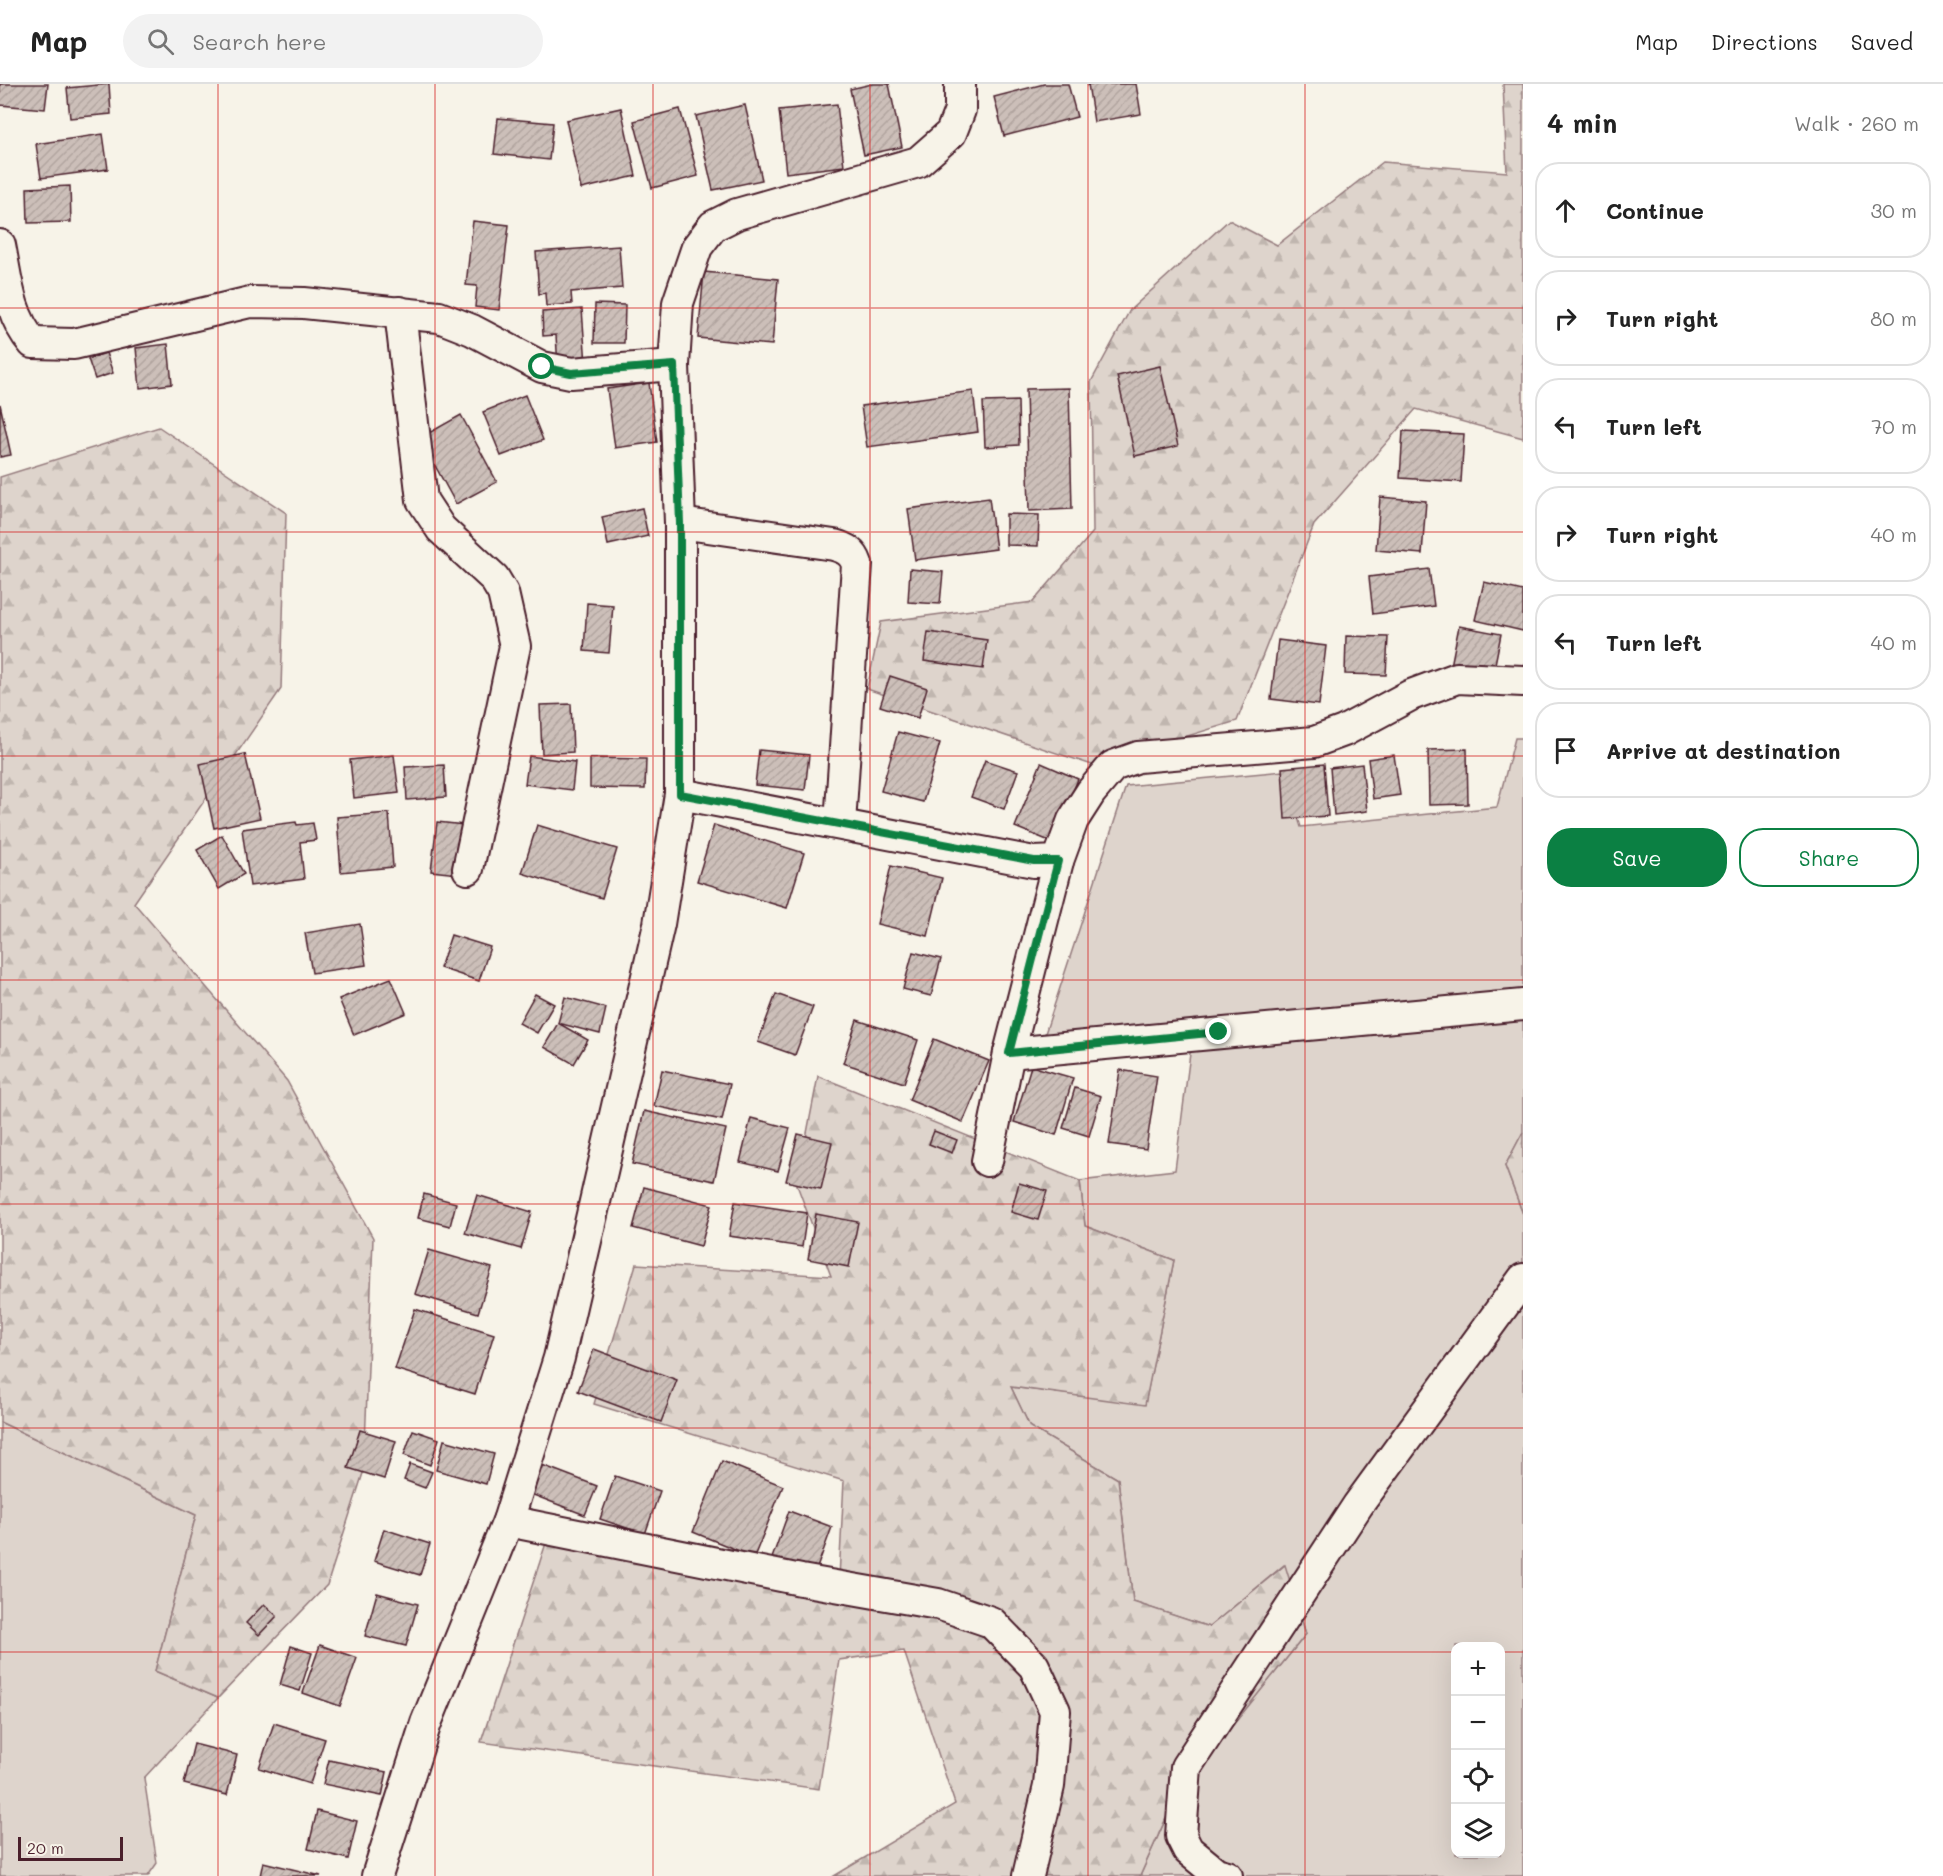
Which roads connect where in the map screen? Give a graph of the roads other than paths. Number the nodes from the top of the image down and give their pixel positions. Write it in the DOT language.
graph roads {
  1 [pos="960,84"];
  2 [pos="0,245"];
  3 [pos="5,301"];
  4 [pos="400,312"];
  5 [pos="674,365"];
  6 [pos="680,523"];
  7 [pos="1523,681"];
  8 [pos="680,794"];
  9 [pos="840,824"];
  10 [pos="1058,861"];
  11 [pos="468,869"];
  12 [pos="1523,1005"];
  13 [pos="1009,1053"];
  14 [pos="987,1161"];
  15 [pos="1523,1279"];
  16 [pos="508,1521"];
  17 [pos="376,1876"];
  18 [pos="1028,1876"];
  19 [pos="1227,1876"];
  1 -- 5 [label="street"];
  2 -- 3 [label="street"];
  3 -- 4 [label="street"];
  4 -- 5 [label="street"];
  4 -- 11 [label="street"];
  5 -- 6 [label="street"];
  6 -- 8 [label="street"];
  6 -- 9 [label="street"];
  7 -- 10 [label="street"];
  8 -- 9 [label="street"];
  8 -- 16 [label="street"];
  9 -- 10 [label="street"];
  10 -- 13 [label="street"];
  12 -- 13 [label="street"];
  13 -- 14 [label="street"];
  15 -- 19 [label="street"];
  16 -- 17 [label="street"];
  16 -- 18 [label="street"];
}
